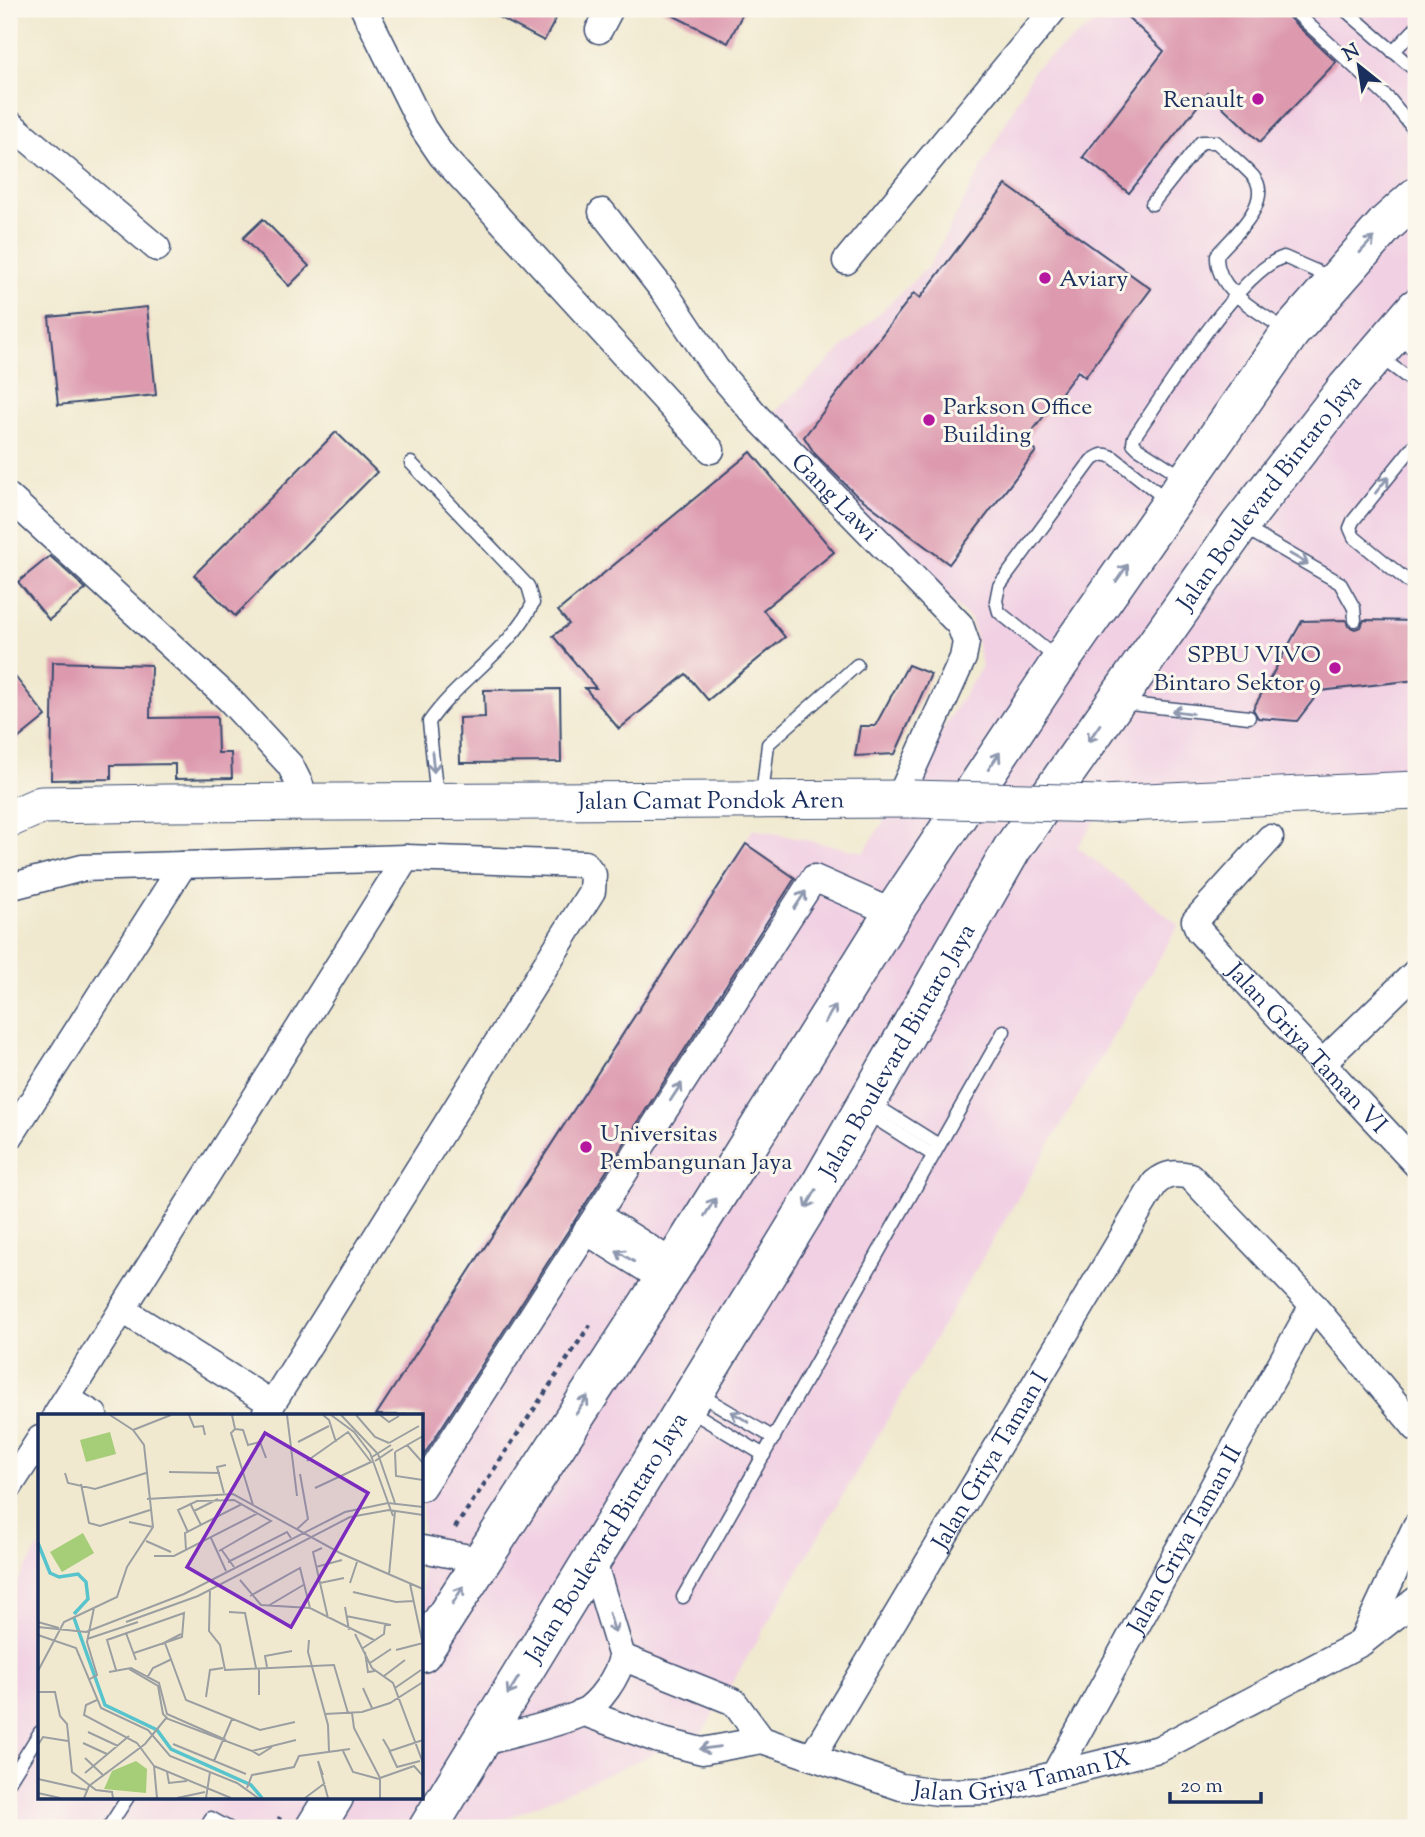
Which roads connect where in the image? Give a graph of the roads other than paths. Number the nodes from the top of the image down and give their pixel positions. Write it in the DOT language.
graph roads {
  1 [pos="364,9"];
  2 [pos="1054,9"];
  3 [pos="1292,9"];
  4 [pos="1344,9"];
  5 [pos="1416,28"];
  6 [pos="1393,52"];
  7 [pos="1416,71"];
  8 [pos="9,123"];
  9 [pos="1416,132"];
  10 [pos="1416,197"];
  11 [pos="1152,204"];
  12 [pos="602,212"];
  13 [pos="157,248"];
  14 [pos="846,261"];
  15 [pos="1335,279"];
  16 [pos="1236,294"];
  17 [pos="1290,333"];
  18 [pos="1400,336"];
  19 [pos="1416,384"];
  20 [pos="1416,443"];
  21 [pos="711,450"];
  22 [pos="411,463"];
  23 [pos="1178,491"];
  24 [pos="9,497"];
  25 [pos="1240,525"];
  26 [pos="1416,588"];
  27 [pos="1354,620"];
  28 [pos="1060,662"];
  29 [pos="857,665"];
  30 [pos="1116,702"];
  31 [pos="1249,717"];
  32 [pos="1416,790"];
  33 [pos="906,799"];
  34 [pos="762,800"];
  35 [pos="438,802"];
  36 [pos="303,803"];
  37 [pos="9,819"];
  38 [pos="1270,838"];
  39 [pos="406,858"];
  40 [pos="183,865"];
  41 [pos="9,887"];
  42 [pos="893,913"];
  43 [pos="1416,972"];
  44 [pos="1004,1031"];
  45 [pos="1321,1064"];
  46 [pos="863,1104"];
  47 [pos="9,1138"];
  48 [pos="936,1150"];
  49 [pos="1416,1164"];
  50 [pos="592,1223"];
  51 [pos="669,1272"];
  52 [pos="1313,1305"];
  53 [pos="123,1310"];
  54 [pos="691,1400"];
  55 [pos="61,1407"];
  56 [pos="268,1409"];
  57 [pos="90,1414"];
  58 [pos="1416,1429"];
  59 [pos="774,1438"];
  60 [pos="38,1442"];
  61 [pos="764,1455"];
  62 [pos="424,1484"];
  63 [pos="9,1487"];
  64 [pos="1416,1526"];
  65 [pos="430,1550"];
  66 [pos="592,1558"];
  67 [pos="480,1560"];
  68 [pos="683,1597"];
  69 [pos="1416,1600"];
  70 [pos="1361,1643"];
  71 [pos="424,1645"];
  72 [pos="622,1657"];
  73 [pos="582,1712"];
  74 [pos="38,1735"];
  75 [pos="762,1740"];
  76 [pos="477,1744"];
  77 [pos="812,1757"];
  78 [pos="1055,1774"];
  79 [pos="9,1782"];
  80 [pos="127,1798"];
  81 [pos="333,1798"];
  82 [pos="108,1828"];
  83 [pos="205,1828"];
  84 [pos="229,1828"];
  85 [pos="315,1828"];
  86 [pos="428,1828"];
  1 -- 21 [label="street"];
  2 -- 14 [label="street"];
  3 -- 9 [label="lane"];
  4 -- 6 [label="lane"];
  5 -- 6 [label="lane"];
  6 -- 7 [label="lane"];
  8 -- 13 [label="street"];
  15 -- 10 [label="main road, one-way"];
  11 -- 16 [label="lane"];
  12 -- 33 [label="street, Gang Lawi"];
  15 -- 16 [label="lane"];
  15 -- 17 [label="main road"];
  16 -- 17 [label="lane"];
  16 -- 23 [label="lane"];
  17 -- 23 [label="main road"];
  18 -- 19 [label="lane"];
  18 -- 25 [label="main road, Jalan Boulevard Bintaro Jaya"];
  26 -- 20 [label="lane, one-way"];
  22 -- 35 [label="lane, one-way"];
  28 -- 23 [label="main road, one-way"];
  23 -- 28 [label="lane"];
  24 -- 36 [label="street"];
  25 -- 27 [label="lane, one-way"];
  25 -- 30 [label="main road, Jalan Boulevard Bintaro Jaya"];
  42 -- 28 [label="main road, one-way"];
  29 -- 34 [label="lane"];
  31 -- 30 [label="lane, one-way"];
  30 -- 46 [label="main road, Jalan Boulevard Bintaro Jaya, one-way"];
  32 -- 33 [label="main road, Jalan Camat Pondok Aren, bridge"];
  33 -- 34 [label="main road, Jalan Camat Pondok Aren"];
  34 -- 35 [label="main road, Jalan Camat Pondok Aren"];
  35 -- 36 [label="main road, Jalan Camat Pondok Aren"];
  36 -- 37 [label="main road, Jalan Camat Pondok Aren"];
  38 -- 45 [label="street, Jalan Griya Taman VI"];
  39 -- 40 [label="street"];
  39 -- 53 [label="street"];
  39 -- 56 [label="street"];
  40 -- 41 [label="street"];
  40 -- 47 [label="street"];
  50 -- 42 [label="street, one-way"];
  51 -- 42 [label="main road, one-way"];
  43 -- 45 [label="street"];
  44 -- 48 [label="lane"];
  45 -- 49 [label="street, Jalan Griya Taman VI"];
  46 -- 48 [label="lane"];
  46 -- 54 [label="main road, Jalan Boulevard Bintaro Jaya, one-way"];
  48 -- 59 [label="lane"];
  50 -- 51 [label="street"];
  50 -- 62 [label="street"];
  67 -- 51 [label="main road, one-way"];
  52 -- 58 [label="street"];
  52 -- 77 [label="street, Jalan Griya Taman I"];
  52 -- 78 [label="street, Jalan Griya Taman II"];
  53 -- 55 [label="street"];
  53 -- 56 [label="street"];
  59 -- 54 [label="lane, one-way"];
  54 -- 61 [label="lane"];
  54 -- 66 [label="main road, Jalan Boulevard Bintaro Jaya"];
  55 -- 57 [label="street"];
  59 -- 61 [label="lane"];
  60 -- 63 [label="street"];
  61 -- 68 [label="lane"];
  64 -- 70 [label="street"];
  65 -- 67 [label="street"];
  66 -- 72 [label="street, one-way"];
  66 -- 76 [label="main road, Jalan Boulevard Bintaro Jaya, one-way"];
  71 -- 67 [label="main road, one-way"];
  69 -- 70 [label="street, Jalan Griya Taman IX"];
  70 -- 78 [label="street, Jalan Griya Taman IX"];
  72 -- 73 [label="street"];
  72 -- 75 [label="street"];
  75 -- 73 [label="street, Jalan Griya Taman IX, one-way"];
  73 -- 76 [label="street"];
  74 -- 79 [label="lane"];
  75 -- 77 [label="street, Jalan Griya Taman IX"];
  76 -- 86 [label="main road, Jalan Boulevard Bintaro Jaya"];
  77 -- 78 [label="street, Jalan Griya Taman IX"];
  80 -- 82 [label="lane"];
  81 -- 85 [label="main road"];
  83 -- 84 [label="lane"];
}
